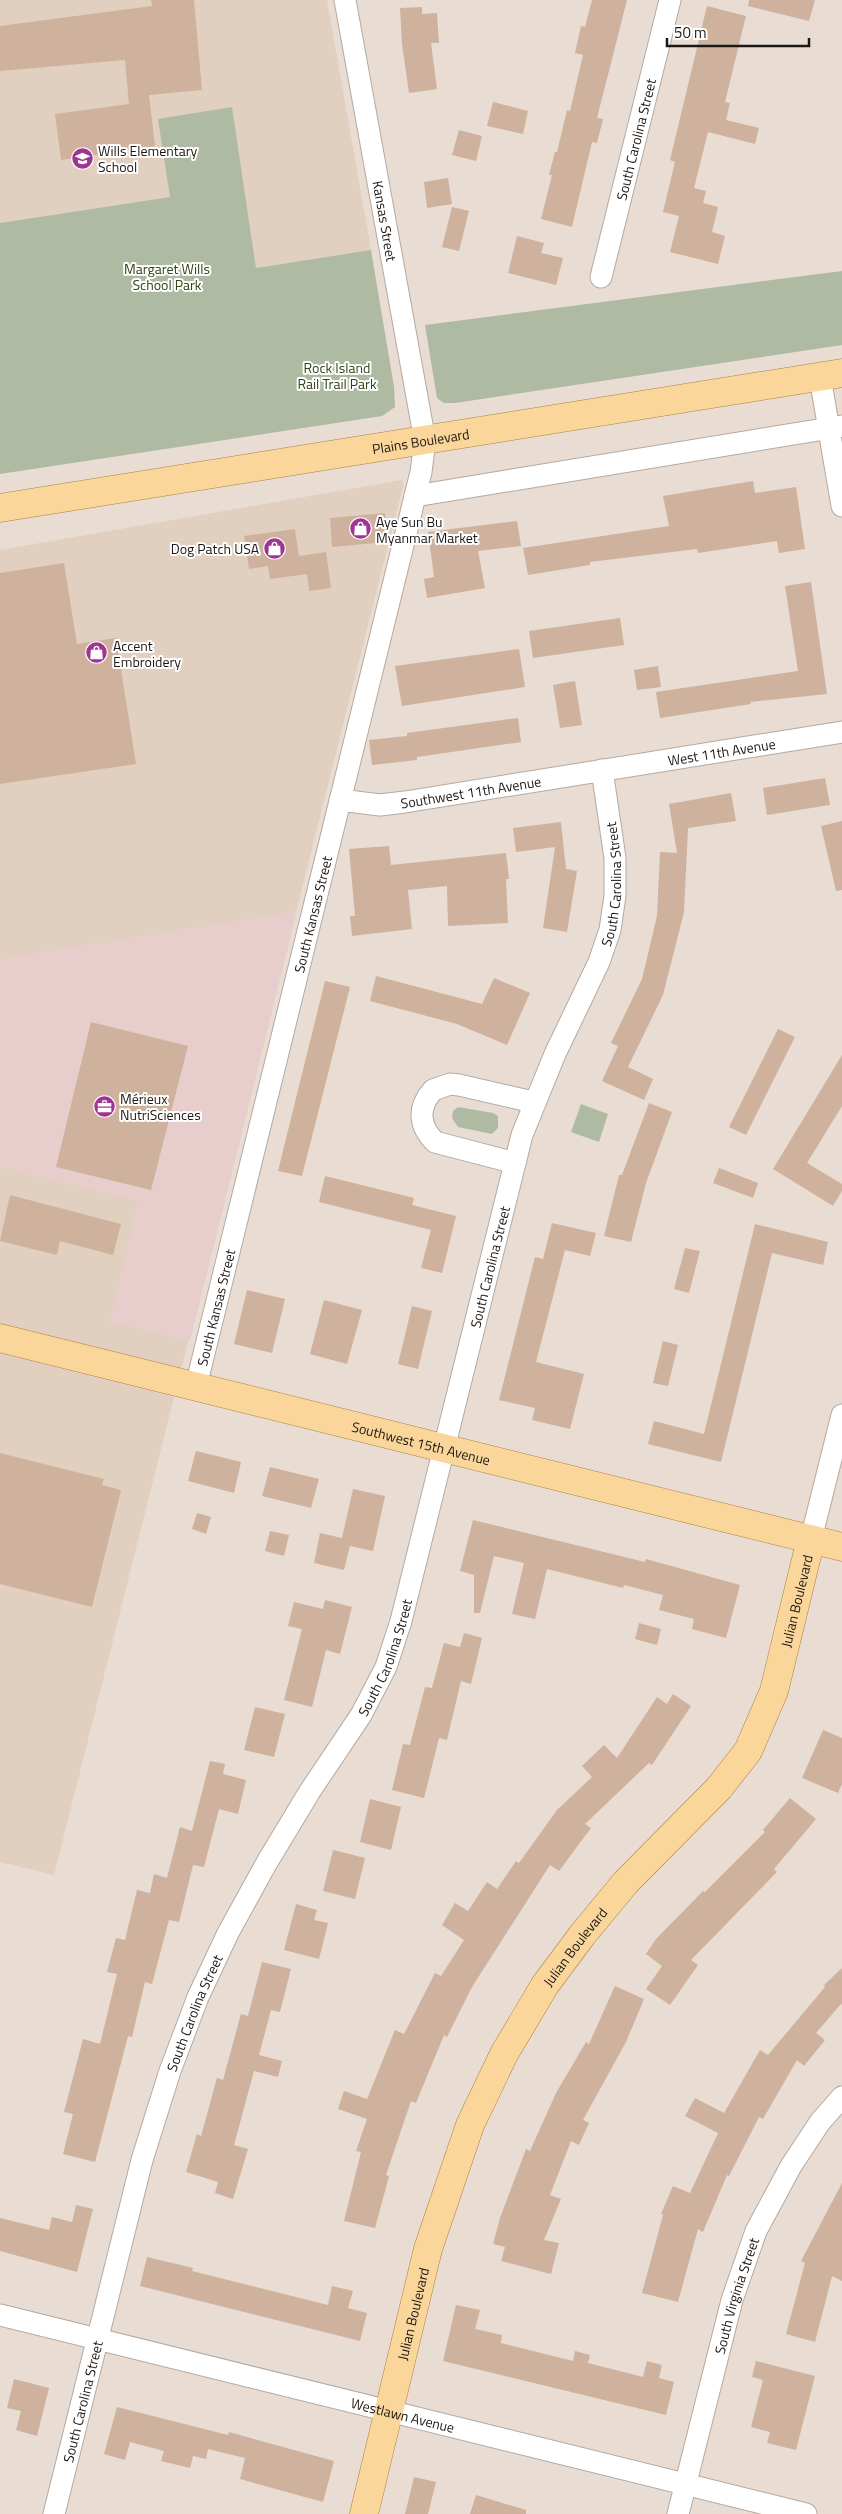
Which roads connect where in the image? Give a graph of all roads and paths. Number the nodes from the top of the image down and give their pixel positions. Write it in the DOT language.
graph roads {
  1 [pos="346,0"];
  2 [pos="670,0"];
  3 [pos="601,277"];
  4 [pos="831,375"];
  5 [pos="836,427"];
  6 [pos="425,441"];
  7 [pos="414,496"];
  8 [pos="842,506"];
  9 [pos="0,508"];
  10 [pos="842,732"];
  11 [pos="602,770"];
  12 [pos="340,800"];
  13 [pos="534,1102"];
  14 [pos="515,1163"];
  15 [pos="0,1338"];
  16 [pos="196,1386"];
  17 [pos="842,1415"];
  18 [pos="445,1448"];
  19 [pos="811,1539"];
  20 [pos="842,1547"];
  21 [pos="842,2097"];
  22 [pos="0,2315"];
  23 [pos="97,2339"];
  24 [pos="390,2410"];
  25 [pos="686,2484"];
  26 [pos="54,2514"];
  27 [pos="364,2514"];
  28 [pos="678,2514"];
  29 [pos="806,2514"];
  1 -- 6 [label="street, Kansas Street"];
  2 -- 3 [label="street, South Carolina Street"];
  4 -- 5 [label="street"];
  4 -- 6 [label="main road, Plains Boulevard"];
  5 -- 7 [label="street"];
  5 -- 8 [label="street"];
  6 -- 7 [label="street, South Kansas Street"];
  6 -- 9 [label="main road, Plains Boulevard"];
  7 -- 12 [label="street, South Kansas Street"];
  10 -- 11 [label="street, West 11th Avenue"];
  11 -- 12 [label="street, Southwest 11th Avenue"];
  11 -- 13 [label="street, South Carolina Street"];
  12 -- 16 [label="street, South Kansas Street"];
  13 -- 14 [label="street, South Carolina Street"];
  13 -- 14 [label="street"];
  14 -- 18 [label="street, South Carolina Street"];
  15 -- 16 [label="main road, Southwest 15th Avenue"];
  16 -- 18 [label="main road, Southwest 15th Avenue"];
  17 -- 19 [label="street, Julian Boulevard"];
  18 -- 19 [label="main road, Southwest 15th Avenue"];
  18 -- 23 [label="street, South Carolina Street"];
  19 -- 20 [label="main road, Southwest 15th Avenue"];
  19 -- 24 [label="main road, Julian Boulevard"];
  21 -- 25 [label="street, South Virginia Street"];
  22 -- 23 [label="street, Westlawn Avenue"];
  23 -- 24 [label="street, Westlawn Avenue"];
  23 -- 26 [label="street, South Carolina Street"];
  24 -- 25 [label="street, Westlawn Avenue"];
  24 -- 27 [label="main road, Julian Boulevard"];
  25 -- 28 [label="street, South Virginia Street"];
  25 -- 29 [label="street, Westlawn Avenue"];
}
